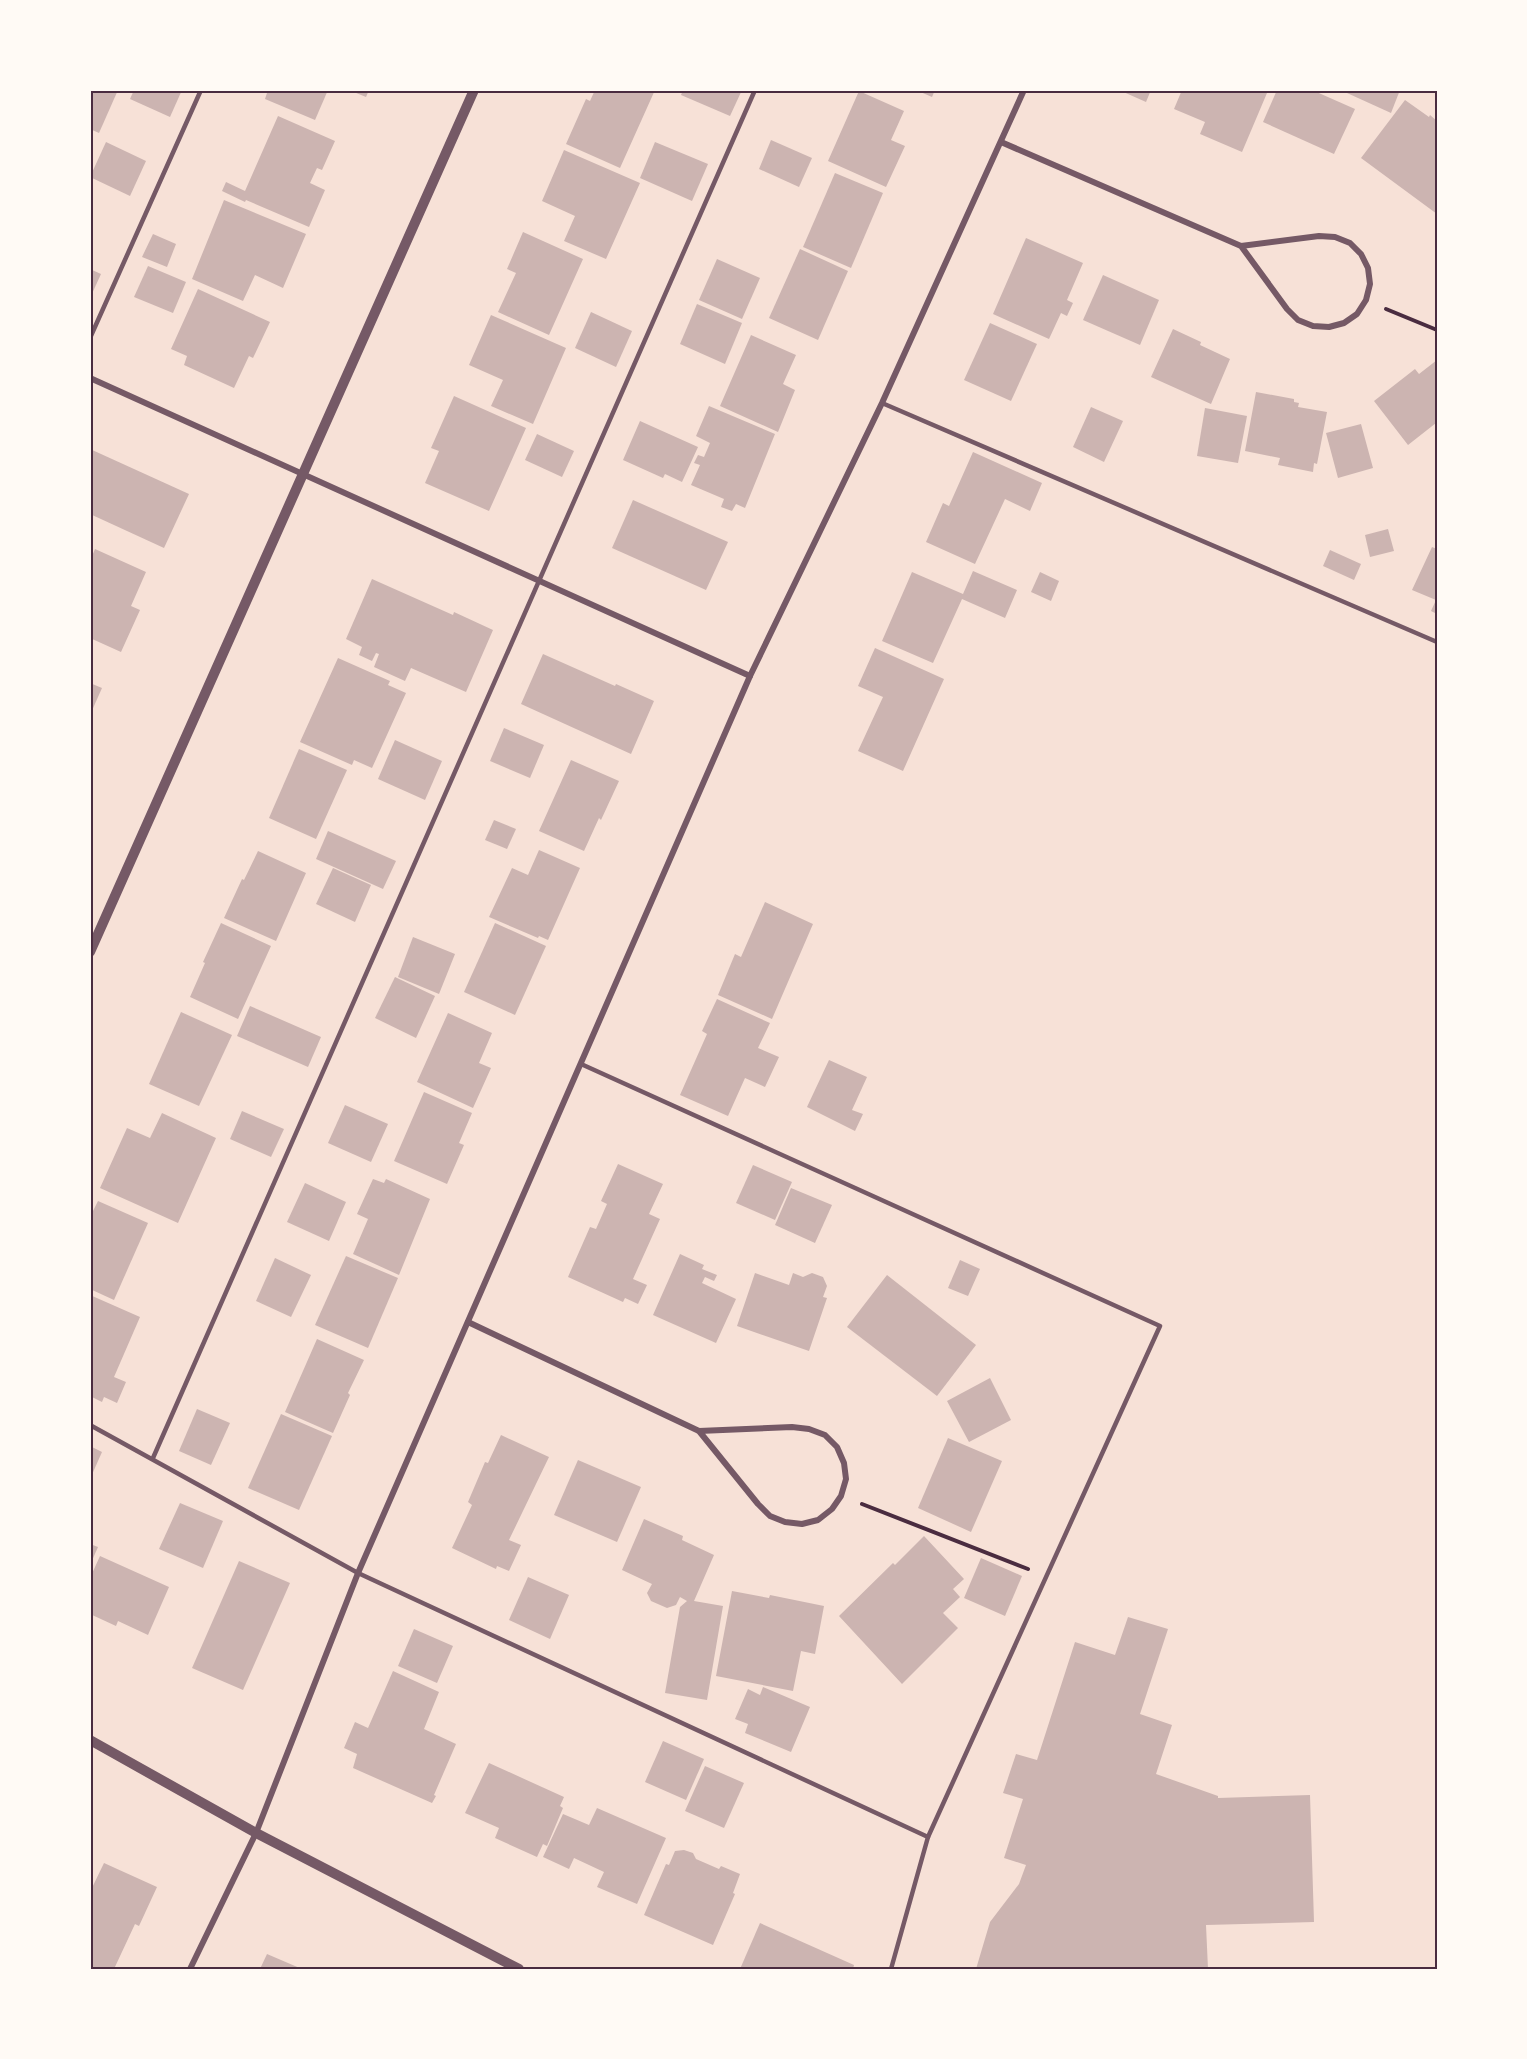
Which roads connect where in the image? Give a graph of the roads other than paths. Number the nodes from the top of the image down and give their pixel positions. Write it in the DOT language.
graph roads {
  1 [pos="201,90"];
  2 [pos="474,90"];
  3 [pos="755,90"];
  4 [pos="1024,90"];
  5 [pos="1002,142"];
  6 [pos="1241,246"];
  7 [pos="90,338"];
  8 [pos="90,378"];
  9 [pos="882,403"];
  10 [pos="302,474"];
  11 [pos="539,581"];
  12 [pos="1437,642"];
  13 [pos="750,676"];
  14 [pos="90,952"];
  15 [pos="580,1064"];
  16 [pos="468,1322"];
  17 [pos="90,1425"];
  18 [pos="699,1431"];
  19 [pos="153,1458"];
  20 [pos="358,1573"];
  21 [pos="90,1740"];
  22 [pos="256,1833"];
  23 [pos="928,1837"];
  24 [pos="190,1969"];
  25 [pos="519,1969"];
  26 [pos="891,1969"];
  1 -- 7 [label="lane"];
  2 -- 10 [label="street"];
  3 -- 11 [label="lane"];
  4 -- 5 [label="street"];
  5 -- 6 [label="street"];
  5 -- 9 [label="street"];
  6 -- 6 [label="street"];
  8 -- 10 [label="street"];
  9 -- 12 [label="lane"];
  9 -- 13 [label="street"];
  10 -- 11 [label="street"];
  10 -- 14 [label="street"];
  11 -- 13 [label="street"];
  11 -- 19 [label="lane"];
  13 -- 15 [label="street"];
  15 -- 16 [label="street"];
  15 -- 23 [label="lane"];
  16 -- 18 [label="street"];
  16 -- 20 [label="street"];
  17 -- 19 [label="lane"];
  18 -- 18 [label="street"];
  19 -- 20 [label="lane"];
  20 -- 22 [label="street"];
  20 -- 23 [label="lane"];
  21 -- 22 [label="street"];
  22 -- 24 [label="street"];
  22 -- 25 [label="street"];
  23 -- 26 [label="lane"];
}
